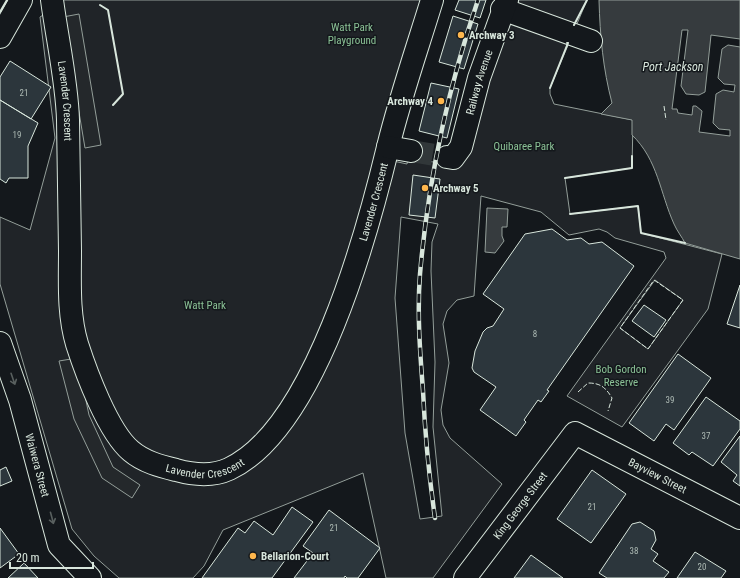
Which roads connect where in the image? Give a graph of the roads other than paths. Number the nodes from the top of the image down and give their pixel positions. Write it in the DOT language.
graph roads {
  1 [pos="21,0"];
  2 [pos="52,0"];
  3 [pos="432,0"];
  4 [pos="505,5"];
  5 [pos="0,37"];
  6 [pos="592,41"];
  7 [pos="388,147"];
  8 [pos="411,151"];
  9 [pos="447,157"];
  10 [pos="0,343"];
  11 [pos="575,433"];
  12 [pos="740,518"];
  13 [pos="90,578"];
  14 [pos="465,578"];
  1 -- 5 [label="street"];
  2 -- 7 [label="street, Lavender Crescent"];
  3 -- 7 [label="street, Lavender Crescent"];
  4 -- 6 [label="street"];
  4 -- 9 [label="street, Railway Avenue"];
  7 -- 8 [label="street"];
  10 -- 13 [label="street, Waiwera Street, one-way"];
  11 -- 12 [label="street, Bayview Street"];
  11 -- 14 [label="street, King George Street"];
}
